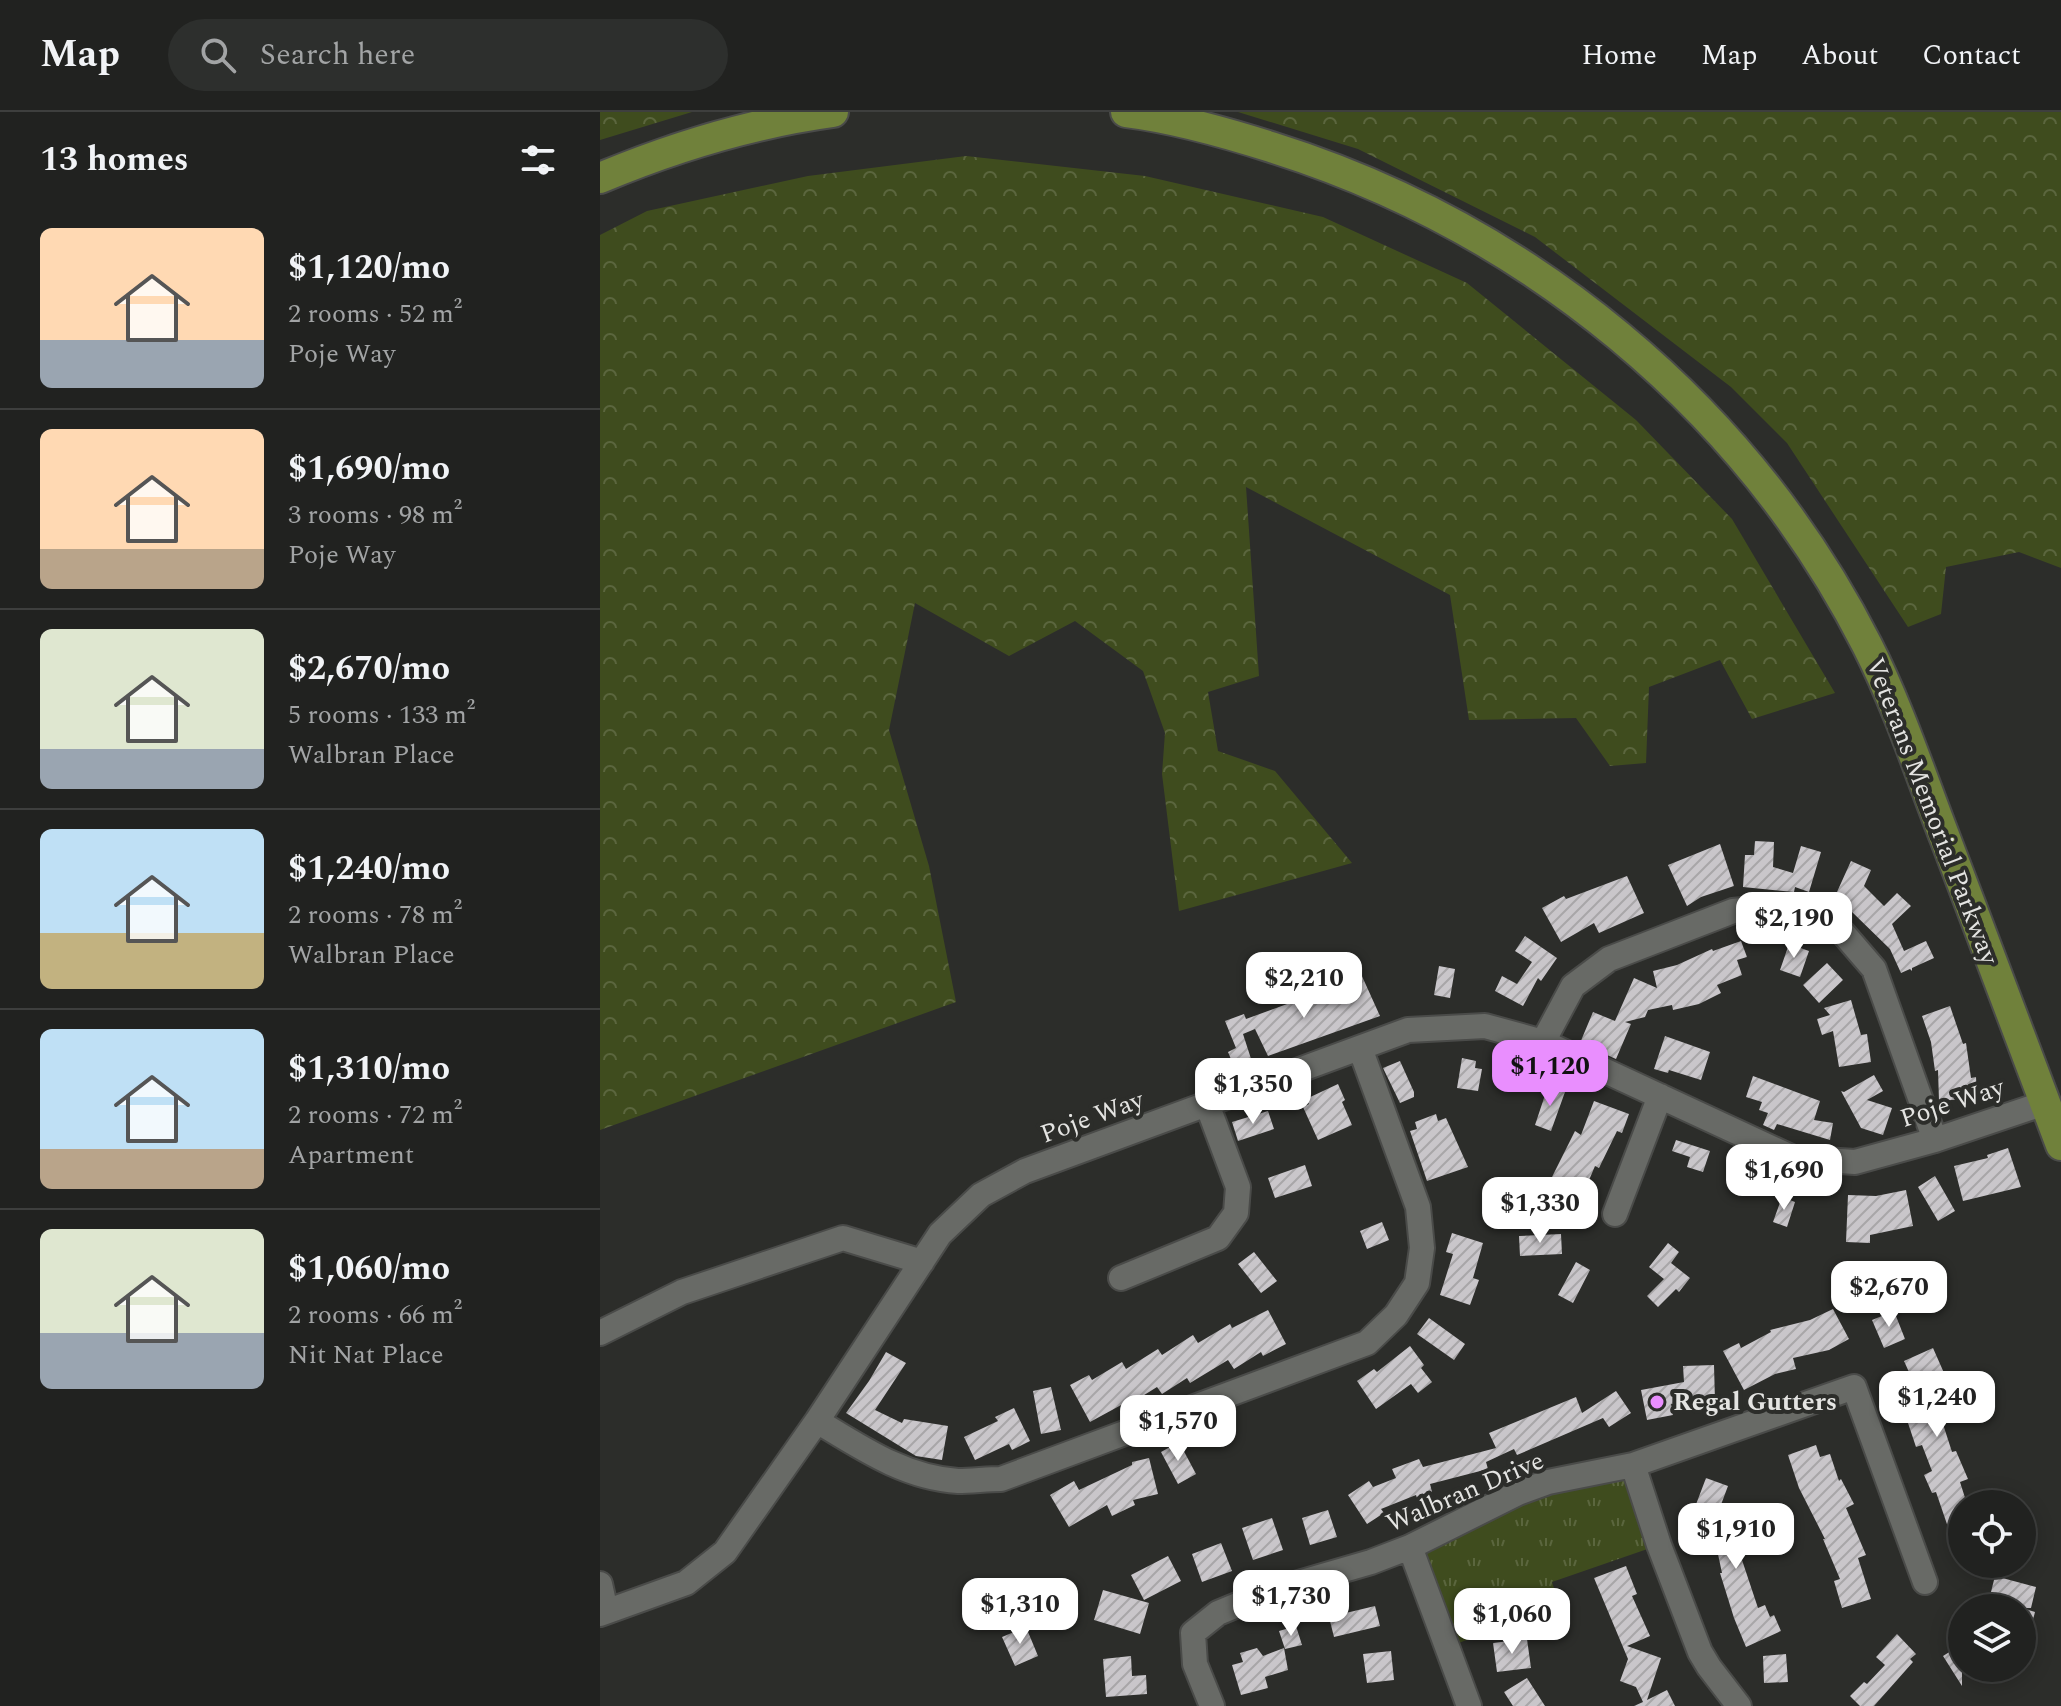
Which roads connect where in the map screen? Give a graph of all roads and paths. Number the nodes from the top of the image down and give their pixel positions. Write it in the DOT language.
graph roads {
  1 [pos="833,112"];
  2 [pos="1126,112"];
  3 [pos="600,178"];
  4 [pos="1543,1042"];
  5 [pos="1360,1048"];
  6 [pos="1660,1096"];
  7 [pos="2045,1103"];
  8 [pos="1207,1104"];
  9 [pos="1935,1140"];
  10 [pos="2061,1145"];
  11 [pos="1615,1214"];
  12 [pos="922,1262"];
  13 [pos="1121,1278"];
  14 [pos="600,1333"];
  15 [pos="817,1421"];
  16 [pos="1633,1465"];
  17 [pos="1410,1547"];
  18 [pos="1925,1582"];
  19 [pos="600,1584"];
  20 [pos="603,1612"];
  21 [pos="1212,1706"];
  22 [pos="1469,1706"];
  23 [pos="1739,1706"];
  1 -- 3 [label="main road"];
  2 -- 7 [label="main road, Veterans Memorial Parkway"];
  4 -- 5 [label="street, Poje Way"];
  4 -- 6 [label="street, Poje Way"];
  4 -- 9 [label="street"];
  5 -- 8 [label="street, Poje Way"];
  5 -- 15 [label="street"];
  6 -- 9 [label="street, Poje Way"];
  6 -- 11 [label="street"];
  7 -- 9 [label="street, Poje Way"];
  7 -- 10 [label="main road, Veterans Memorial Parkway"];
  8 -- 12 [label="street, Poje Way"];
  8 -- 13 [label="street"];
  12 -- 14 [label="street"];
  12 -- 15 [label="street, Poje Way"];
  15 -- 20 [label="street, Poje Way"];
  16 -- 17 [label="street, Walbran Drive"];
  16 -- 18 [label="street, Walbran Drive"];
  16 -- 23 [label="street"];
  17 -- 21 [label="street, Walbran Drive"];
  17 -- 22 [label="street"];
  19 -- 20 [label="street"];
}
